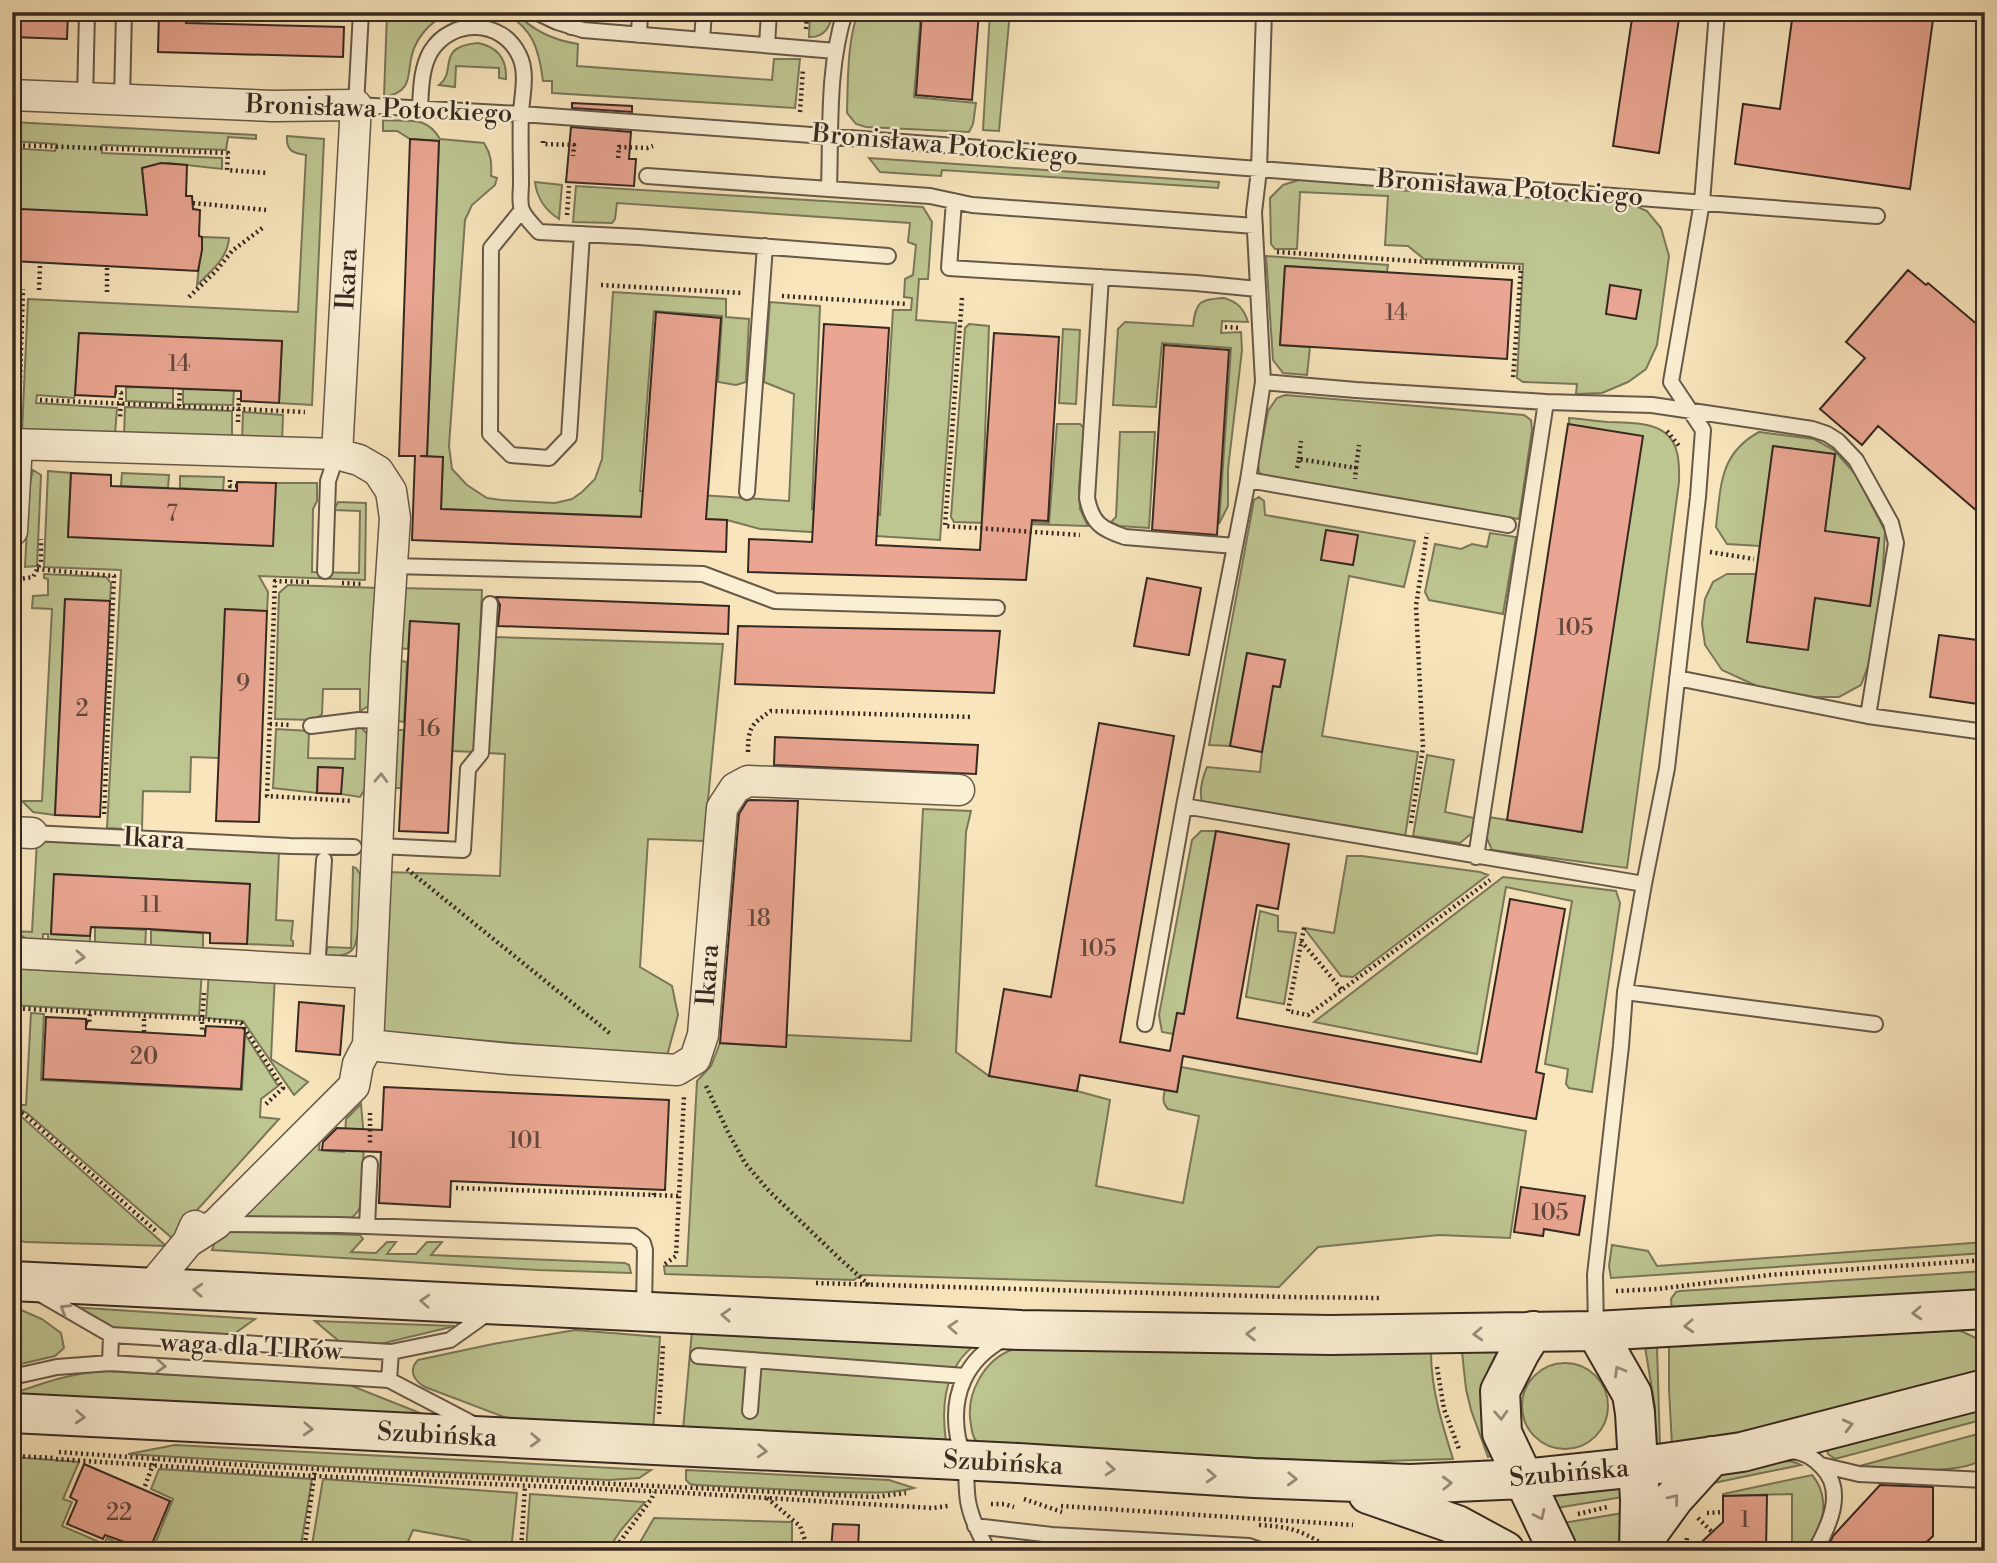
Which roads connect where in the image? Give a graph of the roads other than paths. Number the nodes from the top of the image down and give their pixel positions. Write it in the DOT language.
graph roads {
  1 [pos="87,12"];
  2 [pos="124,12"];
  3 [pos="361,12"];
  4 [pos="536,12"];
  5 [pos="640,12"];
  6 [pos="704,12"];
  7 [pos="769,12"];
  8 [pos="845,12"];
  9 [pos="1264,12"];
  10 [pos="1717,12"];
  11 [pos="572,20"];
  12 [pos="639,35"];
  13 [pos="702,40"];
  14 [pos="767,45"];
  15 [pos="836,51"];
  16 [pos="12,95"];
  17 [pos="85,99"];
  18 [pos="122,100"];
  19 [pos="356,105"];
  20 [pos="420,108"];
  21 [pos="521,114"];
  22 [pos="831,136"];
  23 [pos="1259,170"];
  24 [pos="647,176"];
  25 [pos="829,189"];
  26 [pos="954,201"];
  27 [pos="1702,202"];
  28 [pos="522,210"];
  29 [pos="1877,216"];
  30 [pos="1255,226"];
  31 [pos="582,234"];
  32 [pos="765,246"];
  33 [pos="888,256"];
  34 [pos="1101,277"];
  35 [pos="1258,289"];
  36 [pos="1263,382"];
  37 [pos="1546,402"];
  38 [pos="1690,410"];
  39 [pos="15,444"];
  40 [pos="337,454"];
  41 [pos="1248,480"];
  42 [pos="747,492"];
  43 [pos="1508,525"];
  44 [pos="12,531"];
  45 [pos="1235,546"];
  46 [pos="325,570"];
  47 [pos="391,575"];
  48 [pos="489,604"];
  49 [pos="997,608"];
  50 [pos="1677,678"];
  51 [pos="1868,716"];
  52 [pos="384,721"];
  53 [pos="312,726"];
  54 [pos="1985,732"];
  55 [pos="959,790"];
  56 [pos="1184,806"];
  57 [pos="22,832"];
  58 [pos="367,846"];
  59 [pos="1476,857"];
  60 [pos="324,860"];
  61 [pos="1644,884"];
  62 [pos="12,953"];
  63 [pos="317,970"];
  64 [pos="371,973"];
  65 [pos="1625,992"];
  66 [pos="1145,1024"];
  67 [pos="1875,1024"];
  68 [pos="363,1055"];
  69 [pos="370,1164"];
  70 [pos="209,1219"];
  71 [pos="367,1226"];
  72 [pos="16,1281"];
  73 [pos="150,1288"];
  74 [pos="651,1301"];
  75 [pos="501,1305"];
  76 [pos="1979,1314"];
  77 [pos="1021,1330"];
  78 [pos="1533,1331"];
  79 [pos="1596,1331"];
  80 [pos="111,1335"];
  81 [pos="391,1352"];
  82 [pos="698,1356"];
  83 [pos="754,1360"];
  84 [pos="110,1363"];
  85 [pos="965,1376"];
  86 [pos="12,1377"];
  87 [pos="389,1380"];
  88 [pos="1985,1389"];
  89 [pos="750,1411"];
  90 [pos="12,1413"];
  91 [pos="498,1438"];
  92 [pos="1763,1447"];
  93 [pos="1712,1456"];
  94 [pos="965,1462"];
  95 [pos="1821,1465"];
  96 [pos="1637,1467"];
  97 [pos="1523,1479"];
  98 [pos="1985,1480"];
  99 [pos="1329,1481"];
  100 [pos="975,1526"];
  101 [pos="1639,1548"];
  102 [pos="988,1551"];
  103 [pos="1263,1551"];
  104 [pos="1505,1551"];
  105 [pos="1558,1551"];
  106 [pos="1815,1551"];
  1 -- 17 [label="lane"];
  2 -- 18 [label="lane"];
  3 -- 19 [label="lane"];
  4 -- 11 [label="lane"];
  5 -- 12 [label="lane"];
  6 -- 13 [label="lane"];
  7 -- 14 [label="lane"];
  8 -- 15 [label="lane"];
  9 -- 23 [label="lane"];
  10 -- 27 [label="lane"];
  11 -- 12 [label="lane"];
  12 -- 13 [label="lane"];
  13 -- 14 [label="lane"];
  14 -- 15 [label="lane"];
  15 -- 22 [label="lane"];
  16 -- 17 [label="street, Bronisława Potockiego"];
  17 -- 18 [label="street, Bronisława Potockiego"];
  18 -- 19 [label="street, Bronisława Potockiego"];
  19 -- 20 [label="lane, Bronisława Potockiego"];
  19 -- 40 [label="street, Ikara"];
  20 -- 21 [label="lane, Bronisława Potockiego"];
  20 -- 21 [label="lane"];
  21 -- 22 [label="lane, Bronisława Potockiego"];
  21 -- 28 [label="lane"];
  22 -- 23 [label="lane, Bronisława Potockiego"];
  22 -- 25 [label="lane"];
  23 -- 27 [label="lane, Bronisława Potockiego"];
  23 -- 30 [label="lane"];
  24 -- 25 [label="lane"];
  25 -- 26 [label="lane"];
  26 -- 30 [label="lane"];
  26 -- 34 [label="lane"];
  27 -- 29 [label="lane, Bronisława Potockiego"];
  27 -- 38 [label="lane"];
  28 -- 31 [label="lane"];
  28 -- 31 [label="lane"];
  30 -- 35 [label="lane"];
  31 -- 32 [label="lane"];
  32 -- 33 [label="lane"];
  32 -- 42 [label="lane"];
  34 -- 35 [label="lane"];
  34 -- 45 [label="lane"];
  35 -- 36 [label="lane"];
  36 -- 37 [label="lane"];
  36 -- 41 [label="lane"];
  37 -- 38 [label="lane"];
  37 -- 59 [label="lane"];
  38 -- 50 [label="lane"];
  38 -- 51 [label="lane"];
  39 -- 40 [label="street"];
  39 -- 44 [label="street"];
  40 -- 46 [label="lane"];
  40 -- 47 [label="street"];
  41 -- 43 [label="lane"];
  41 -- 45 [label="lane"];
  45 -- 56 [label="lane"];
  47 -- 49 [label="lane"];
  47 -- 52 [label="street"];
  48 -- 58 [label="lane, Ikara"];
  50 -- 51 [label="lane"];
  50 -- 61 [label="lane"];
  51 -- 54 [label="lane"];
  52 -- 53 [label="lane"];
  58 -- 52 [label="street, one-way"];
  55 -- 68 [label="street, Ikara"];
  56 -- 59 [label="lane"];
  56 -- 66 [label="lane"];
  57 -- 58 [label="lane, Ikara"];
  58 -- 64 [label="street"];
  59 -- 61 [label="lane"];
  60 -- 63 [label="lane"];
  61 -- 65 [label="lane"];
  62 -- 63 [label="street, one-way"];
  63 -- 64 [label="street"];
  64 -- 68 [label="street"];
  65 -- 67 [label="lane"];
  65 -- 79 [label="lane"];
  68 -- 70 [label="street"];
  69 -- 71 [label="lane"];
  70 -- 71 [label="lane"];
  70 -- 73 [label="street"];
  71 -- 74 [label="lane"];
  72 -- 73 [label="main road"];
  80 -- 72 [label="lane, waga dla TIRów, one-way"];
  75 -- 73 [label="main road, one-way"];
  74 -- 75 [label="main road"];
  77 -- 74 [label="main road, one-way"];
  75 -- 81 [label="lane, waga dla TIRów"];
  76 -- 79 [label="main road, one-way"];
  78 -- 77 [label="main road, one-way"];
  77 -- 85 [label="lane"];
  78 -- 79 [label="main road"];
  78 -- 97 [label="main road, one-way"];
  96 -- 79 [label="main road, one-way"];
  80 -- 81 [label="lane, waga dla TIRów"];
  80 -- 84 [label="lane"];
  81 -- 87 [label="lane"];
  82 -- 83 [label="lane"];
  83 -- 85 [label="lane"];
  83 -- 89 [label="lane"];
  84 -- 86 [label="lane, waga dla TIRów"];
  84 -- 87 [label="lane, waga dla TIRów, one-way"];
  85 -- 94 [label="lane"];
  87 -- 91 [label="lane, waga dla TIRów"];
  92 -- 88 [label="main road, Szubińska, one-way"];
  90 -- 91 [label="main road, Szubińska, one-way"];
  91 -- 94 [label="main road, Szubińska, one-way"];
  92 -- 93 [label="main road, Szubińska"];
  92 -- 95 [label="lane"];
  93 -- 96 [label="main road, Szubińska"];
  101 -- 93 [label="main road, one-way"];
  94 -- 99 [label="main road, Szubińska, one-way"];
  94 -- 100 [label="lane"];
  95 -- 98 [label="lane"];
  95 -- 106 [label="lane"];
  96 -- 97 [label="main road, Szubińska"];
  96 -- 101 [label="main road"];
  99 -- 97 [label="main road, Szubińska, one-way"];
  97 -- 105 [label="main road, one-way"];
  99 -- 104 [label="main road"];
  100 -- 102 [label="lane"];
  100 -- 103 [label="lane"];
}
